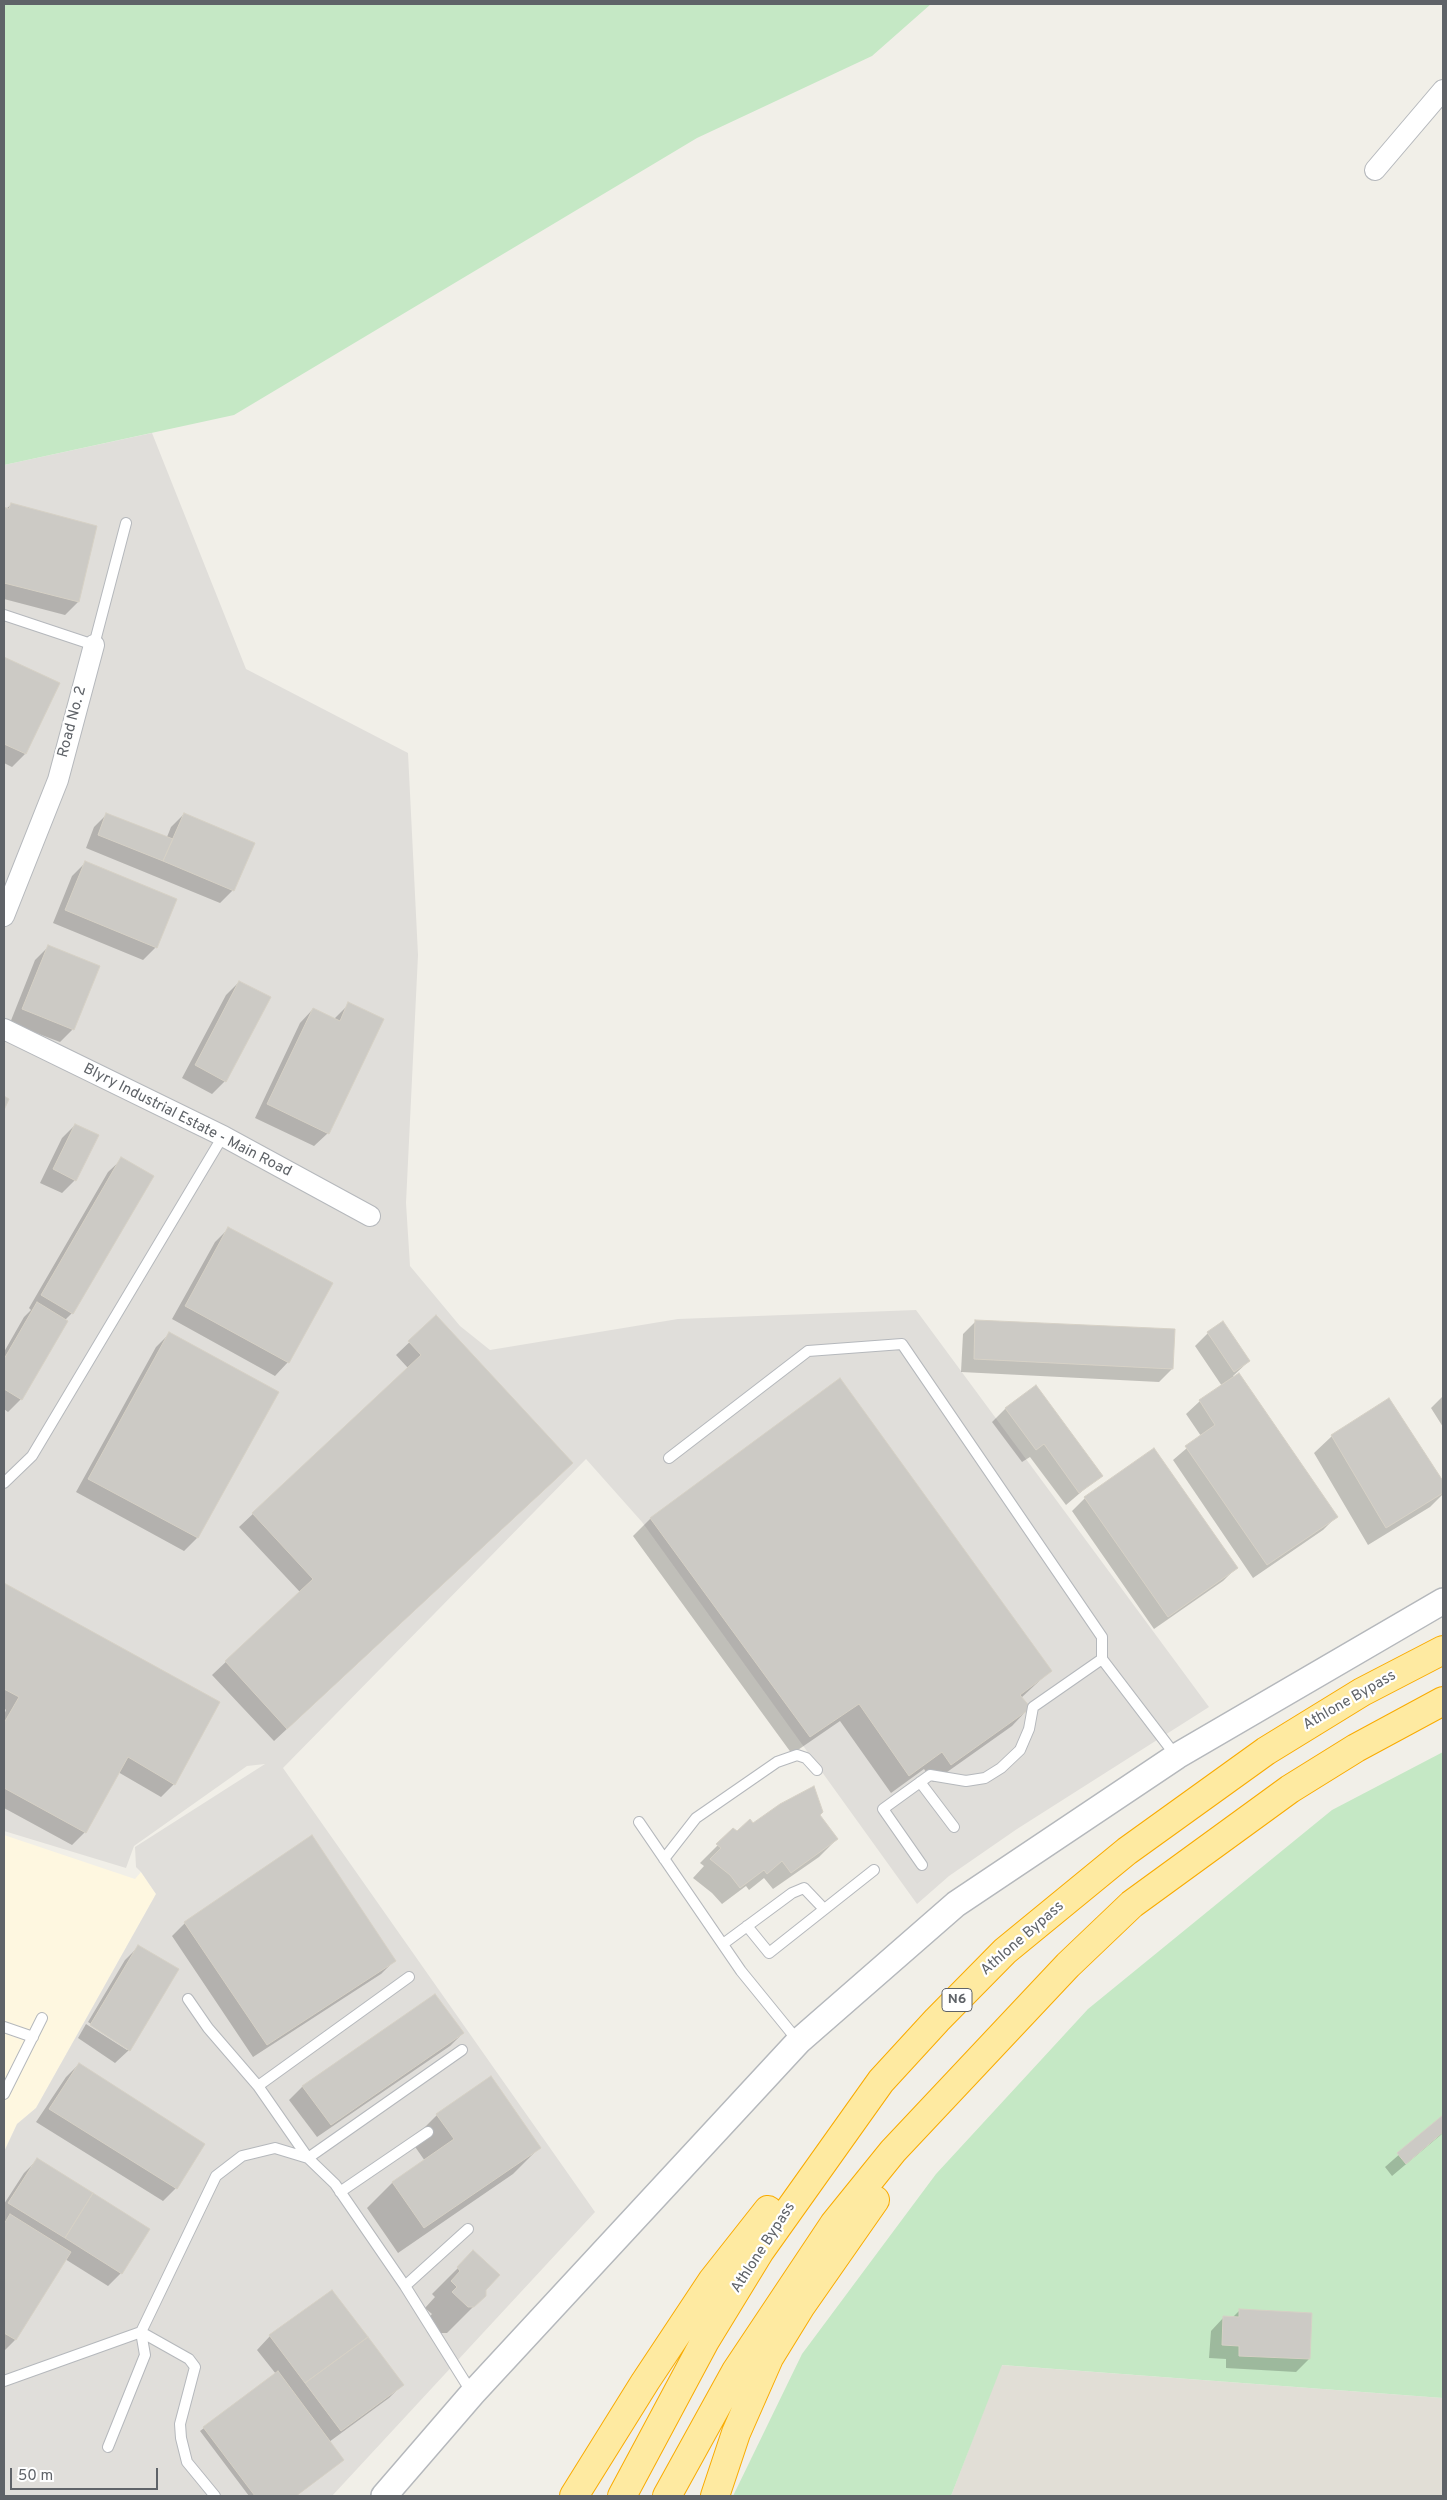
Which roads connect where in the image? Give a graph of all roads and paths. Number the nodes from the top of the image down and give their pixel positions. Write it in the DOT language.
graph roads {
  1 [pos="1443,90"];
  2 [pos="1375,170"];
  3 [pos="126,523"];
  4 [pos="4,615"];
  5 [pos="94,645"];
  6 [pos="4,916"];
  7 [pos="4,1029"];
  8 [pos="224,1136"];
  9 [pos="370,1216"];
  10 [pos="669,1458"];
  11 [pos="4,1483"];
  12 [pos="1443,1601"];
  13 [pos="1443,1650"];
  14 [pos="1102,1659"];
  15 [pos="1443,1701"];
  16 [pos="1177,1756"];
  17 [pos="817,1770"];
  18 [pos="920,1782"];
  19 [pos="639,1822"];
  20 [pos="954,1827"];
  21 [pos="664,1859"];
  22 [pos="922,1865"];
  23 [pos="874,1870"];
  24 [pos="824,1909"];
  25 [pos="747,1926"];
  26 [pos="723,1944"];
  27 [pos="409,1977"];
  28 [pos="188,1999"];
  29 [pos="42,2018"];
  30 [pos="4,2027"];
  31 [pos="34,2037"];
  32 [pos="799,2041"];
  33 [pos="462,2050"];
  34 [pos="881,2081"];
  35 [pos="7,2082"];
  36 [pos="258,2086"];
  37 [pos="954,2086"];
  38 [pos="4,2094"];
  39 [pos="428,2132"];
  40 [pos="308,2158"];
  41 [pos="340,2192"];
  42 [pos="468,2229"];
  43 [pos="405,2286"];
  44 [pos="140,2332"];
  45 [pos="4,2381"];
  46 [pos="472,2394"];
  47 [pos="108,2448"];
  48 [pos="215,2496"];
  49 [pos="384,2496"];
  50 [pos="574,2496"];
  51 [pos="622,2496"];
  52 [pos="667,2496"];
  53 [pos="715,2496"];
  1 -- 2 [label="street"];
  3 -- 5 [label="lane, Road No. 2"];
  4 -- 5 [label="lane"];
  5 -- 6 [label="street, Road No. 2"];
  7 -- 8 [label="street, Blyry Industrial Estate - Main Road"];
  8 -- 9 [label="street, Blyry Industrial Estate - Main Road"];
  8 -- 11 [label="lane"];
  10 -- 14 [label="lane"];
  12 -- 16 [label="street"];
  13 -- 34 [label="highway, Athlone Bypass / N6"];
  14 -- 16 [label="lane"];
  14 -- 18 [label="lane"];
  15 -- 37 [label="highway"];
  16 -- 32 [label="street"];
  17 -- 21 [label="lane"];
  18 -- 20 [label="lane"];
  18 -- 22 [label="lane"];
  19 -- 21 [label="lane"];
  21 -- 26 [label="lane"];
  23 -- 24 [label="lane"];
  24 -- 25 [label="lane"];
  24 -- 25 [label="lane"];
  25 -- 26 [label="lane"];
  26 -- 32 [label="lane"];
  27 -- 36 [label="lane"];
  28 -- 36 [label="lane"];
  29 -- 31 [label="lane"];
  30 -- 31 [label="lane"];
  31 -- 35 [label="lane"];
  32 -- 46 [label="street"];
  33 -- 40 [label="lane"];
  34 -- 50 [label="highway, N6"];
  34 -- 51 [label="highway, Athlone Bypass / N6"];
  35 -- 38 [label="lane"];
  36 -- 40 [label="lane"];
  37 -- 52 [label="highway"];
  37 -- 53 [label="highway"];
  39 -- 41 [label="lane"];
  40 -- 41 [label="lane"];
  40 -- 44 [label="lane"];
  41 -- 43 [label="lane"];
  42 -- 43 [label="lane"];
  43 -- 46 [label="lane"];
  44 -- 45 [label="lane"];
  44 -- 47 [label="lane"];
  44 -- 48 [label="lane"];
  46 -- 49 [label="street"];
}
